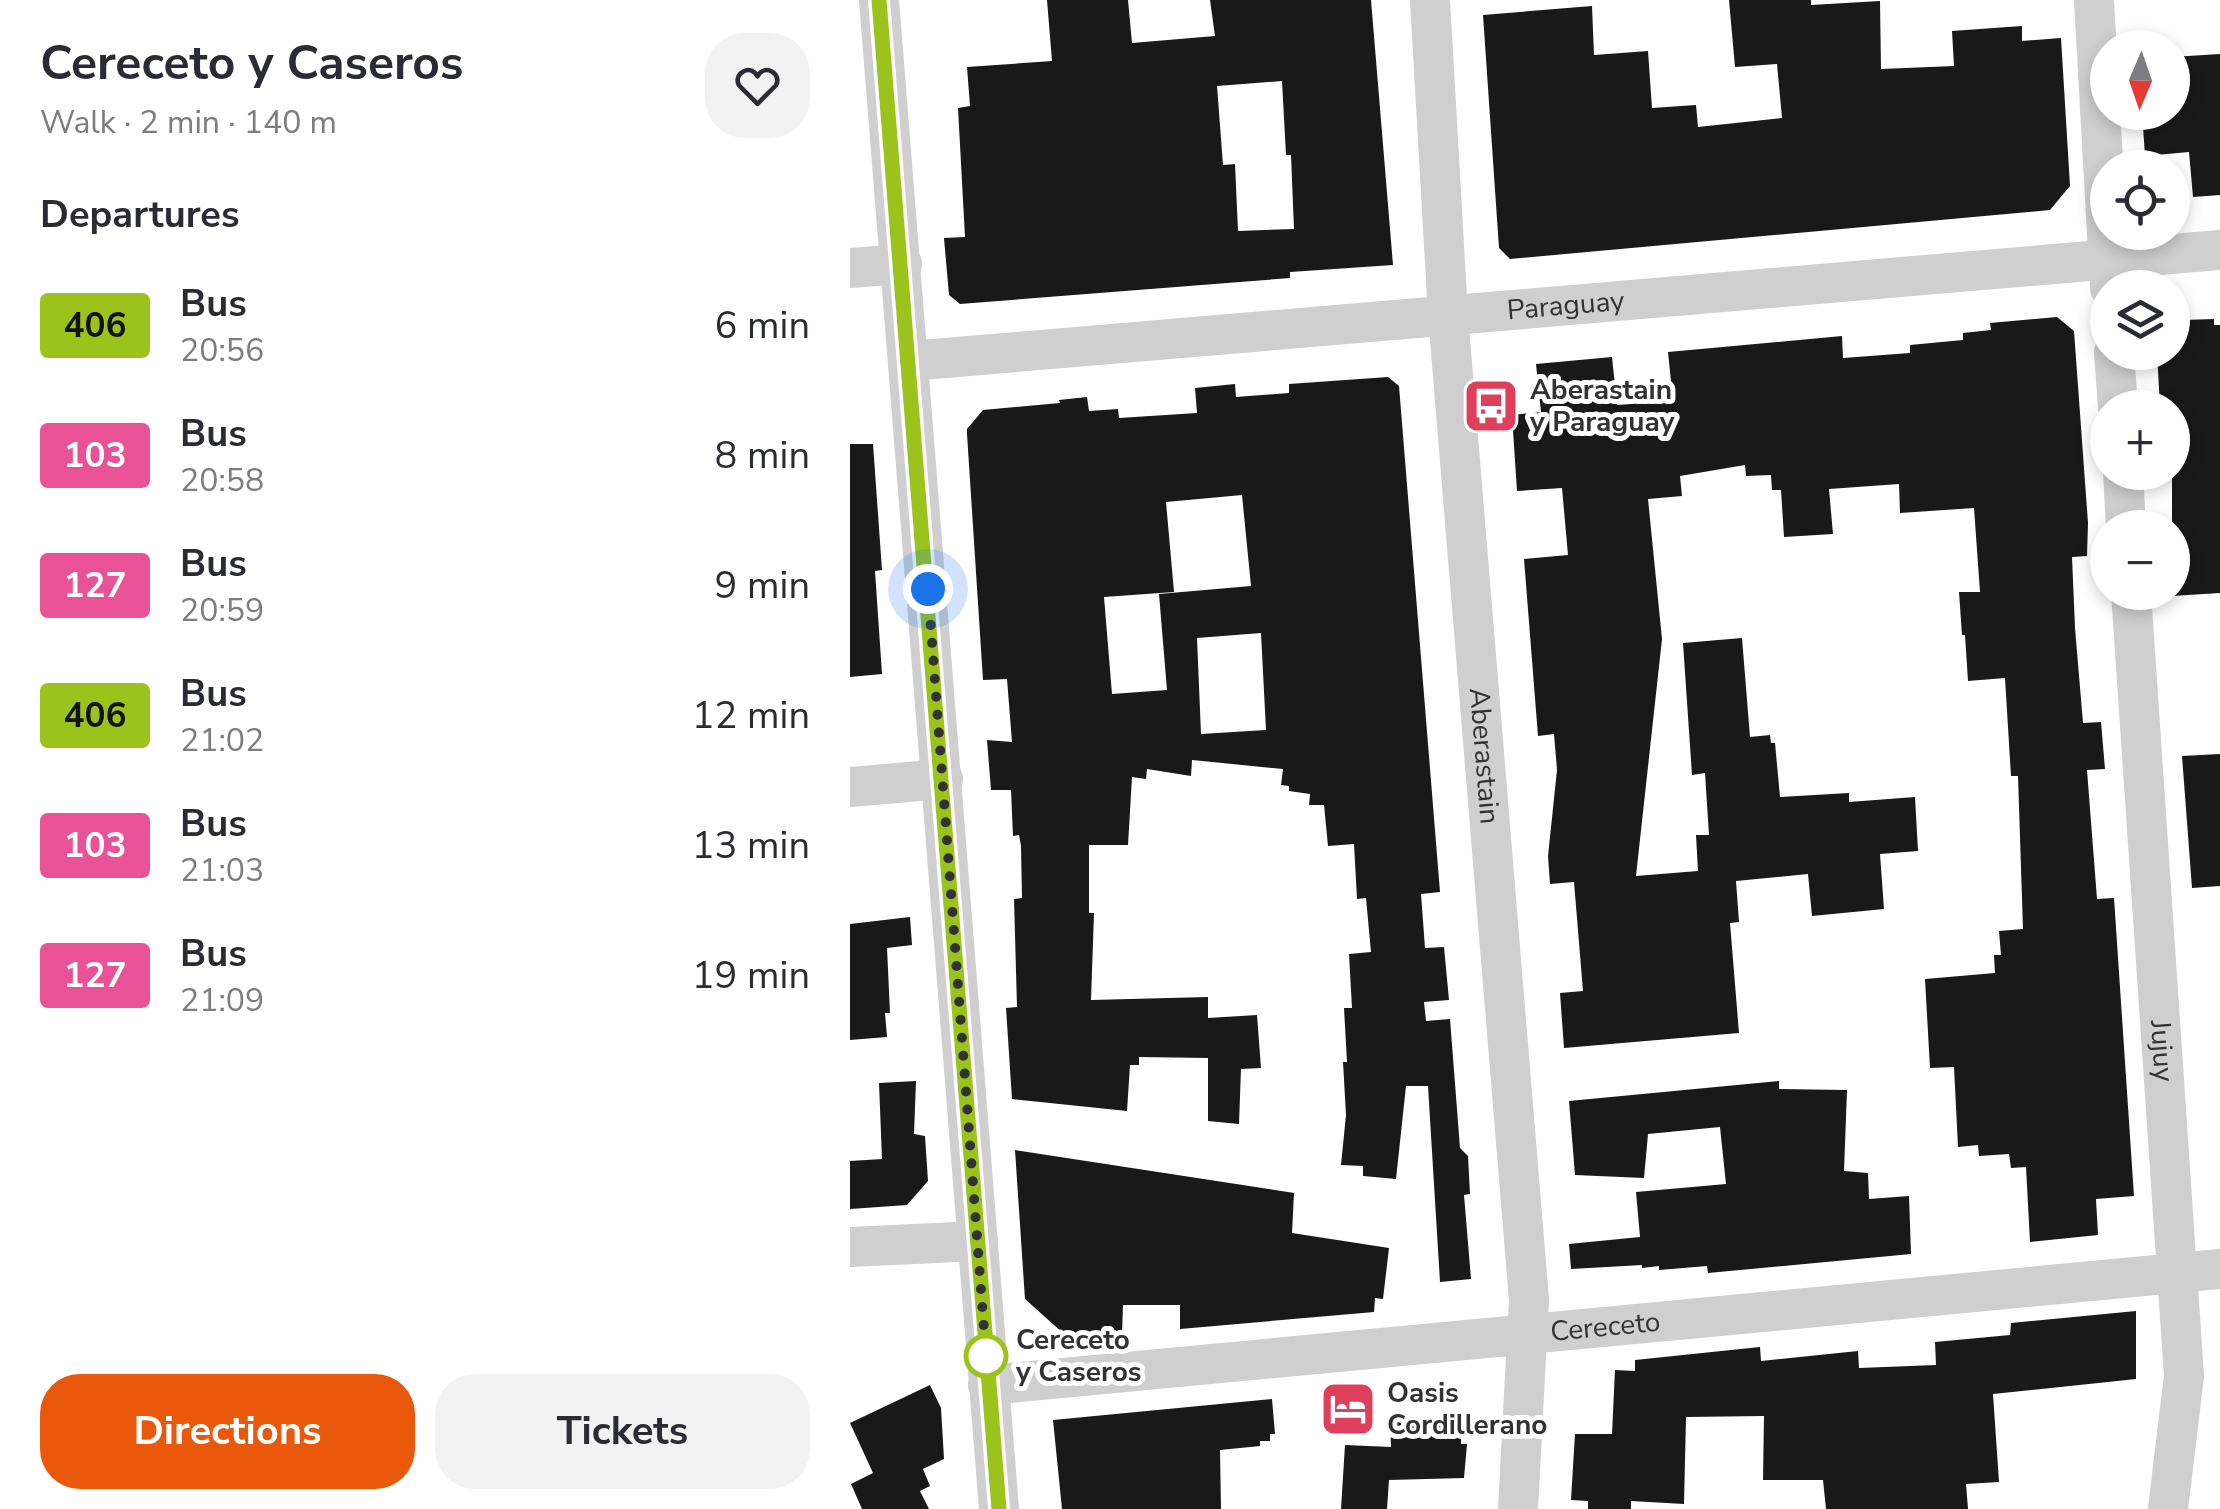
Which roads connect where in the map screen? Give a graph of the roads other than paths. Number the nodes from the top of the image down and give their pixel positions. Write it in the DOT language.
graph roads {
  1 [pos="879,0"];
  2 [pos="1430,0"];
  3 [pos="2094,0"];
  4 [pos="2220,250"];
  5 [pos="902,264"];
  6 [pos="850,268"];
  7 [pos="2109,270"];
  8 [pos="2123,270"];
  9 [pos="2090,274"];
  10 [pos="1448,315"];
  11 [pos="910,361"];
  12 [pos="2132,610"];
  13 [pos="943,779"];
  14 [pos="850,787"];
  15 [pos="978,1241"];
  16 [pos="850,1247"];
  17 [pos="2220,1270"];
  18 [pos="2177,1274"];
  19 [pos="1527,1334"];
  20 [pos="988,1385"];
  21 [pos="999,1509"];
  22 [pos="1518,1509"];
  23 [pos="2168,1509"];
  1 -- 5 [label="street"];
  2 -- 10 [label="street, Aberastain"];
  3 -- 7 [label="street"];
  4 -- 8 [label="street, Paraguay"];
  5 -- 6 [label="street"];
  5 -- 11 [label="street"];
  9 -- 10 [label="street, Paraguay"];
  10 -- 11 [label="street, Paraguay"];
  10 -- 19 [label="street, Aberastain"];
  11 -- 13 [label="street"];
  12 -- 18 [label="street, Jujuy"];
  13 -- 14 [label="street"];
  13 -- 15 [label="street"];
  15 -- 16 [label="street"];
  15 -- 20 [label="street"];
  17 -- 18 [label="street, Cereceto"];
  18 -- 19 [label="street, Cereceto"];
  18 -- 23 [label="street, Jujuy"];
  19 -- 20 [label="street, Cereceto"];
  19 -- 22 [label="street, Aberastain"];
  20 -- 21 [label="street"];
}
